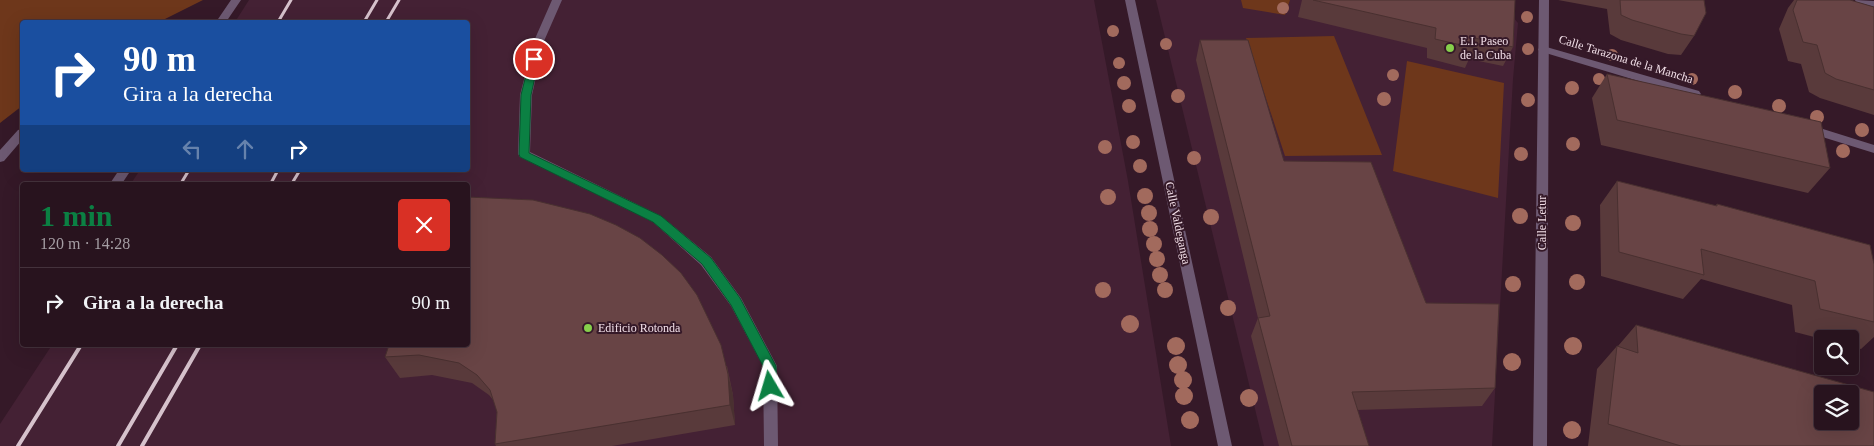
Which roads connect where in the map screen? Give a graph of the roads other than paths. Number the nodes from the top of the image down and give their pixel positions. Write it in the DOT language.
graph roads {
  1 [pos="236,0"];
  2 [pos="557,0"];
  3 [pos="1130,0"];
  4 [pos="1544,0"];
  5 [pos="1859,0"];
  6 [pos="1874,4"];
  7 [pos="1874,11"];
  8 [pos="222,20"];
  9 [pos="1543,48"];
  10 [pos="1702,97"];
  11 [pos="1795,125"];
  12 [pos="20,135"];
  13 [pos="1872,148"];
  14 [pos="0,158"];
  15 [pos="1874,161"];
  16 [pos="771,446"];
  17 [pos="1226,446"];
  18 [pos="1540,446"];
  1 -- 8 [label="street"];
  2 -- 16 [label="street"];
  3 -- 17 [label="street, Calle Valdeganga"];
  4 -- 9 [label="street, Calle Letur"];
  5 -- 6 [label="street"];
  5 -- 7 [label="street"];
  9 -- 10 [label="street, Calle Tarazona de la Mancha"];
  9 -- 18 [label="street, Calle Letur"];
  11 -- 13 [label="street"];
  12 -- 14 [label="street"];
  13 -- 15 [label="street"];
}
